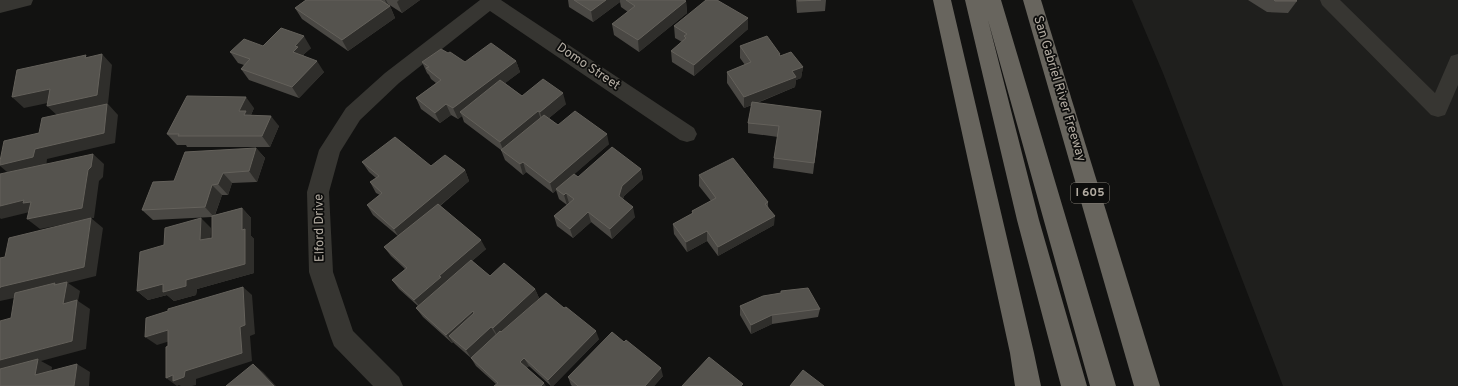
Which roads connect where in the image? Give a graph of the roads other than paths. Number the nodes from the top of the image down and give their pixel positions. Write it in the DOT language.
graph roads {
  1 [pos="24,0"];
  2 [pos="942,0"];
  3 [pos="974,0"];
  4 [pos="992,0"];
  5 [pos="1032,0"];
  6 [pos="1329,0"];
  7 [pos="491,1"];
  8 [pos="0,6"];
  9 [pos="1458,61"];
  10 [pos="687,134"];
  11 [pos="390,386"];
  12 [pos="1028,386"];
  13 [pos="1074,386"];
  14 [pos="1103,386"];
  15 [pos="1147,386"];
  1 -- 8 [label="street"];
  2 -- 12 [label="highway"];
  3 -- 13 [label="highway"];
  4 -- 14 [label="highway"];
  5 -- 15 [label="highway, San Gabriel River Freeway / I 605"];
  6 -- 9 [label="street"];
  7 -- 10 [label="street, Domo Street"];
  7 -- 11 [label="street, Elford Drive"];
}
